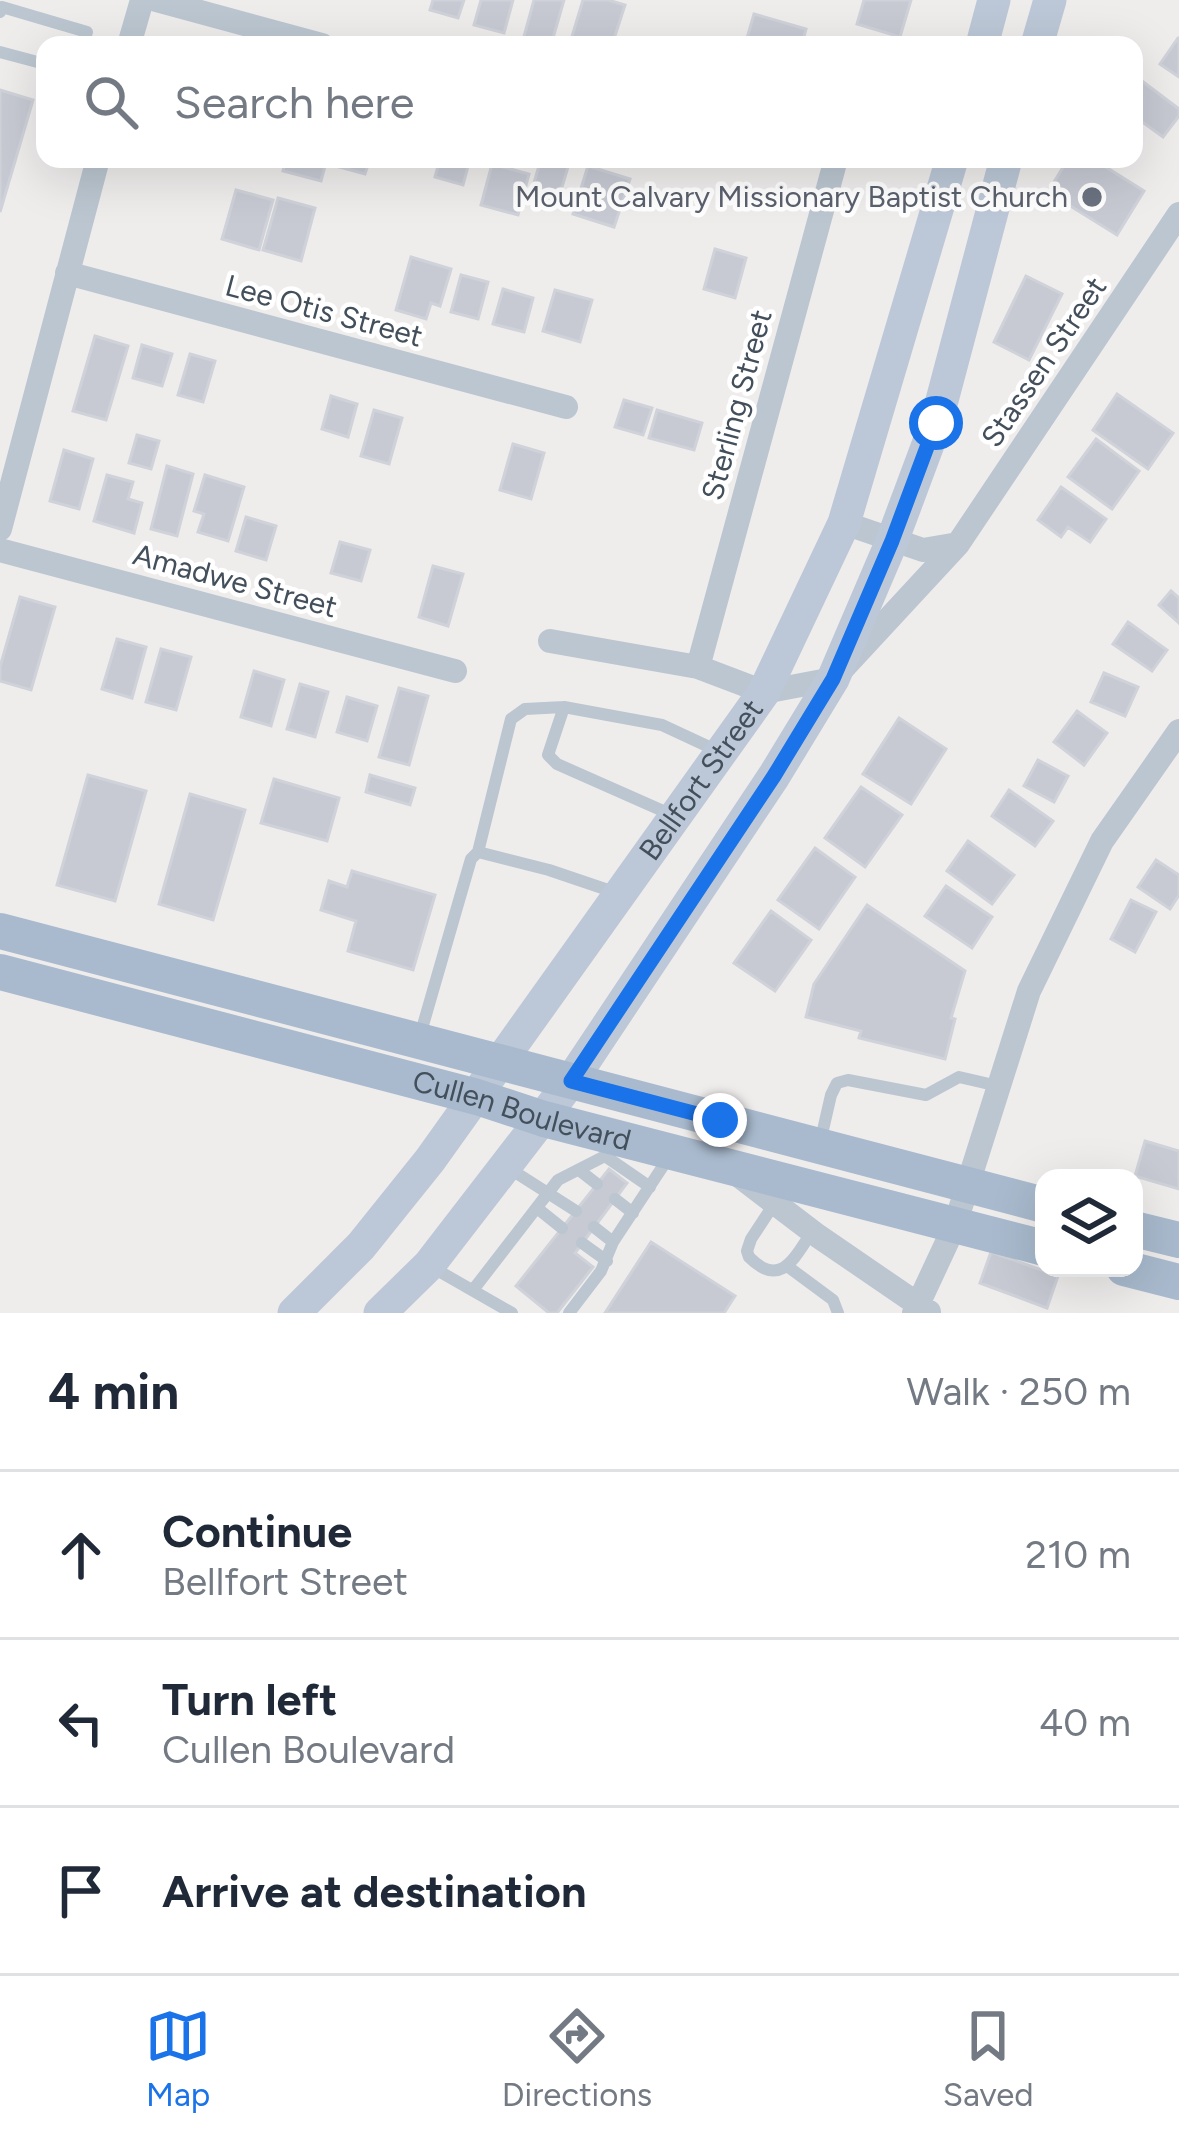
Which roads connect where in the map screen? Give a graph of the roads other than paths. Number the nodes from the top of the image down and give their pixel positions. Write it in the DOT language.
graph roads {
  1 [pos="142,0"];
  2 [pos="156,0"];
  3 [pos="994,0"];
  4 [pos="1050,0"];
  5 [pos="0,12"];
  6 [pos="86,36"];
  7 [pos="132,36"];
  8 [pos="289,36"];
  9 [pos="984,36"];
  10 [pos="1040,36"];
  11 [pos="0,52"];
  12 [pos="36,62"];
  13 [pos="96,168"];
  14 [pos="834,168"];
  15 [pos="950,168"];
  16 [pos="1003,168"];
  17 [pos="939,206"];
  18 [pos="1179,214"];
  19 [pos="989,219"];
  20 [pos="68,273"];
  21 [pos="566,407"];
  22 [pos="844,524"];
  23 [pos="0,529"];
  24 [pos="892,541"];
  25 [pos="958,544"];
  26 [pos="0,550"];
  27 [pos="550,641"];
  28 [pos="698,667"];
  29 [pos="454,671"];
  30 [pos="833,679"];
  31 [pos="764,692"];
  32 [pos="564,707"];
  33 [pos="1179,731"];
  34 [pos="721,753"];
  35 [pos="676,817"];
  36 [pos="478,852"];
  37 [pos="621,895"];
  38 [pos="0,931"];
  39 [pos="0,972"];
  40 [pos="419,1039"];
  41 [pos="503,1060"];
  42 [pos="571,1081"];
  43 [pos="999,1087"];
  44 [pos="477,1096"];
  45 [pos="544,1119"];
  46 [pos="820,1146"];
  47 [pos="612,1147"];
  48 [pos="673,1151"];
  49 [pos="506,1166"];
  50 [pos="726,1166"];
  51 [pos="579,1170"];
  52 [pos="597,1184"];
  53 [pos="968,1185"];
  54 [pos="650,1186"];
  55 [pos="550,1192"];
  56 [pos="615,1199"];
  57 [pos="775,1203"];
  58 [pos="1035,1203"];
  59 [pos="537,1208"];
  60 [pos="576,1211"];
  61 [pos="633,1213"];
  62 [pos="955,1225"];
  63 [pos="594,1227"];
  64 [pos="562,1228"];
  65 [pos="1143,1230"];
  66 [pos="813,1232"];
  67 [pos="1179,1240"];
  68 [pos="614,1242"];
  69 [pos="582,1243"];
  70 [pos="1035,1246"];
  71 [pos="607,1262"];
  72 [pos="428,1264"];
  73 [pos="787,1266"];
  74 [pos="1143,1273"];
  75 [pos="1179,1282"];
  76 [pos="473,1290"];
  77 [pos="922,1310"];
  78 [pos="294,1313"];
  79 [pos="380,1313"];
  80 [pos="512,1313"];
  81 [pos="568,1313"];
  82 [pos="838,1313"];
  1 -- 7 [label="street"];
  2 -- 8 [label="street"];
  3 -- 9 [label="main road"];
  4 -- 10 [label="main road"];
  5 -- 6 [label="lane"];
  11 -- 12 [label="lane"];
  13 -- 20 [label="street"];
  14 -- 28 [label="street, Sterling Street"];
  15 -- 17 [label="main road, Bellfort Street"];
  16 -- 19 [label="main road, Bellfort Street"];
  17 -- 19 [label="main road"];
  17 -- 22 [label="main road, Bellfort Street"];
  18 -- 25 [label="street, Stassen Street"];
  19 -- 24 [label="main road, Bellfort Street"];
  20 -- 21 [label="street, Lee Otis Street"];
  20 -- 23 [label="street"];
  22 -- 24 [label="street"];
  22 -- 31 [label="main road, Bellfort Street"];
  24 -- 25 [label="street"];
  24 -- 30 [label="main road, Bellfort Street"];
  25 -- 30 [label="street, Stassen Street"];
  26 -- 29 [label="street, Amadwe Street"];
  27 -- 28 [label="street"];
  28 -- 31 [label="street"];
  30 -- 31 [label="street"];
  30 -- 42 [label="main road, Bellfort Street"];
  31 -- 34 [label="main road, Bellfort Street"];
  32 -- 34 [label="lane"];
  32 -- 35 [label="lane"];
  32 -- 36 [label="lane"];
  33 -- 43 [label="street"];
  34 -- 35 [label="main road, Bellfort Street"];
  35 -- 37 [label="main road, Bellfort Street"];
  36 -- 37 [label="lane"];
  36 -- 40 [label="lane"];
  37 -- 41 [label="main road, Bellfort Street"];
  38 -- 40 [label="main road, Cullen Boulevard"];
  39 -- 44 [label="main road, Cullen Boulevard"];
  40 -- 41 [label="main road, Cullen Boulevard"];
  41 -- 42 [label="main road, Cullen Boulevard"];
  41 -- 44 [label="main road, Bellfort Street"];
  42 -- 45 [label="main road, Bellfort Street"];
  42 -- 46 [label="main road, Cullen Boulevard"];
  43 -- 46 [label="lane"];
  43 -- 53 [label="street"];
  44 -- 45 [label="main road, Cullen Boulevard"];
  44 -- 78 [label="main road, Bellfort Street"];
  45 -- 47 [label="main road, Cullen Boulevard"];
  45 -- 49 [label="main road, Bellfort Street"];
  46 -- 53 [label="main road, Cullen Boulevard"];
  47 -- 48 [label="main road, Cullen Boulevard"];
  47 -- 51 [label="lane"];
  47 -- 54 [label="lane"];
  48 -- 50 [label="main road, Cullen Boulevard"];
  48 -- 54 [label="lane"];
  49 -- 55 [label="lane"];
  49 -- 72 [label="main road, Bellfort Street"];
  50 -- 57 [label="street"];
  50 -- 62 [label="main road, Cullen Boulevard"];
  51 -- 52 [label="lane"];
  51 -- 55 [label="lane"];
  53 -- 58 [label="main road, Cullen Boulevard"];
  53 -- 62 [label="street"];
  54 -- 61 [label="lane"];
  55 -- 59 [label="lane"];
  55 -- 60 [label="lane"];
  56 -- 61 [label="lane"];
  57 -- 66 [label="street"];
  57 -- 73 [label="lane"];
  59 -- 64 [label="lane"];
  59 -- 76 [label="lane"];
  61 -- 68 [label="lane"];
  62 -- 70 [label="main road, Cullen Boulevard"];
  62 -- 77 [label="street"];
  63 -- 68 [label="lane"];
  65 -- 67 [label="main road"];
  66 -- 73 [label="lane"];
  66 -- 77 [label="street"];
  68 -- 71 [label="lane"];
  69 -- 71 [label="lane"];
  71 -- 81 [label="lane"];
  72 -- 76 [label="lane"];
  72 -- 79 [label="main road, Bellfort Street"];
  73 -- 82 [label="lane"];
  74 -- 75 [label="main road"];
  76 -- 80 [label="lane"];
}
